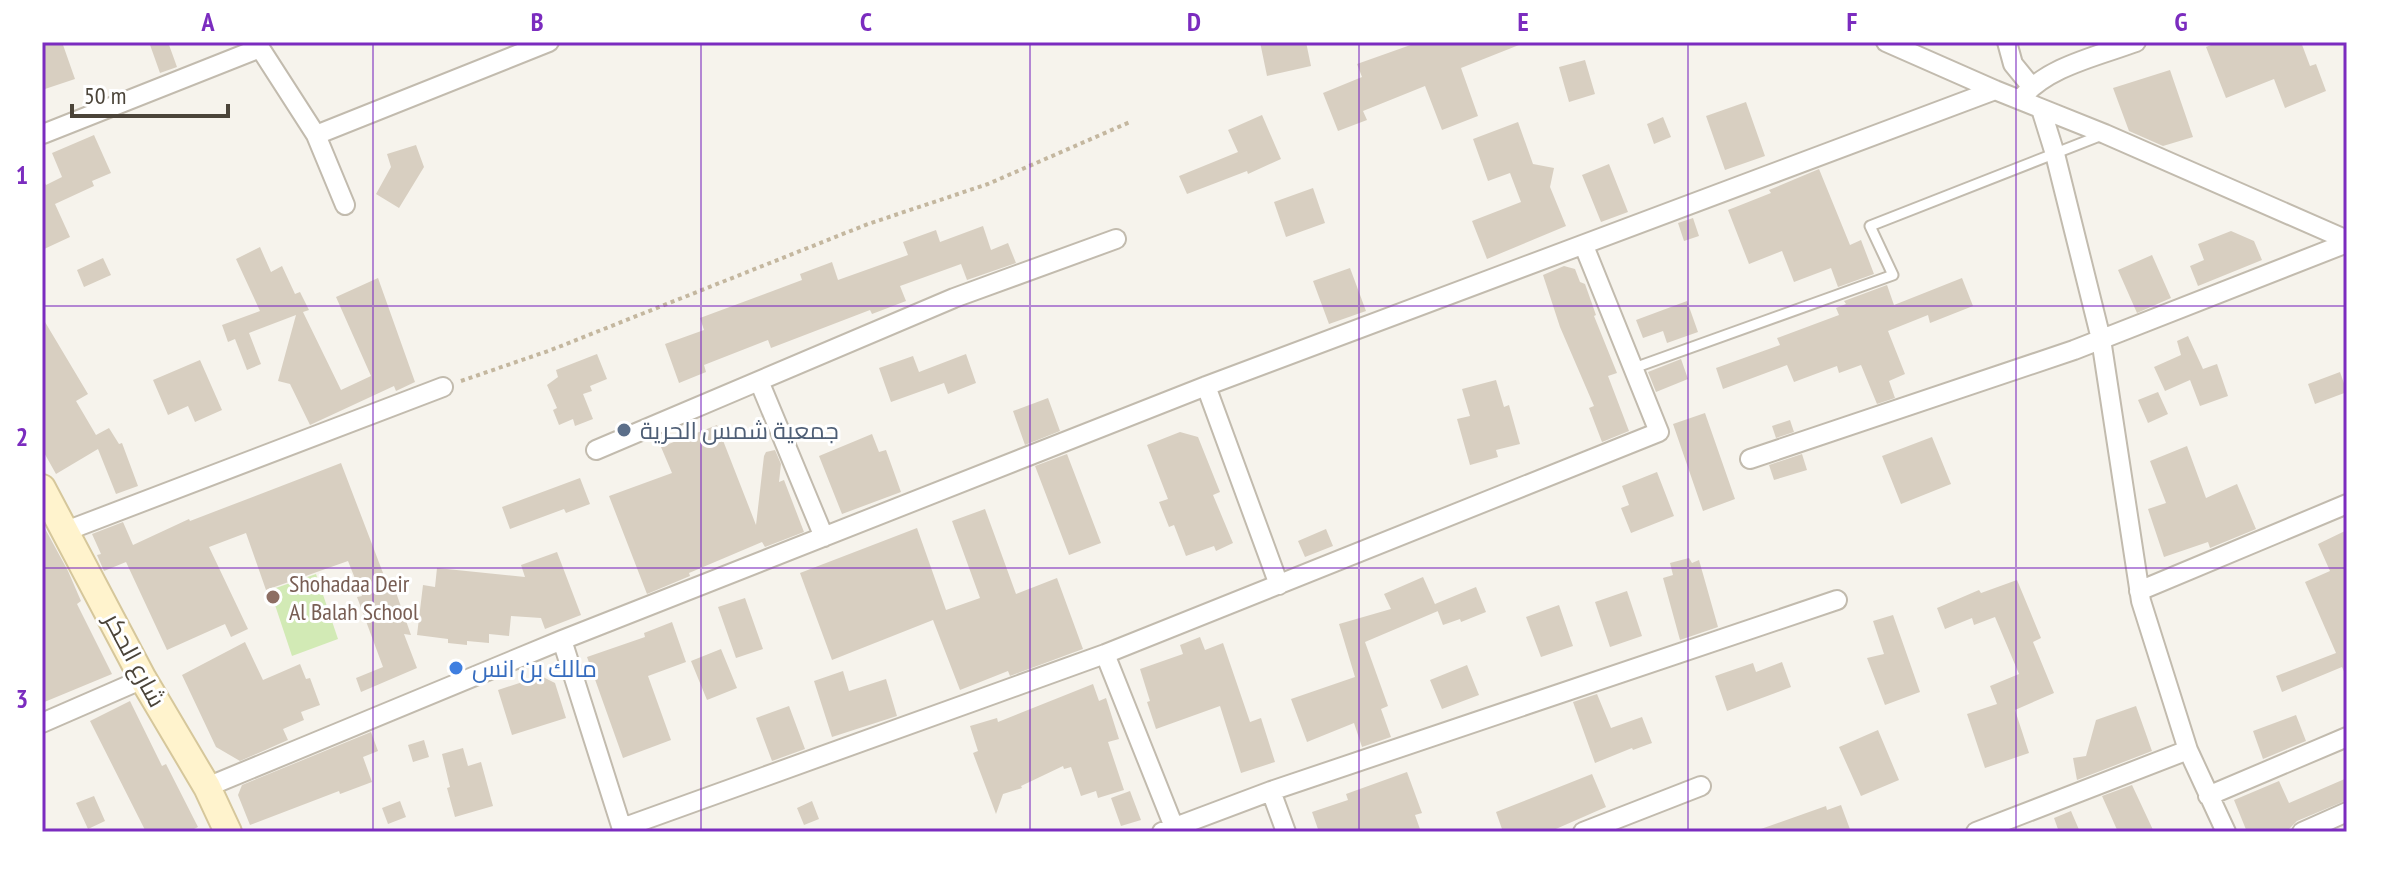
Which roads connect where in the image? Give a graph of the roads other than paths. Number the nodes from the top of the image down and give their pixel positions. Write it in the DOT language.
graph roads {
  1 [pos="549,42"];
  2 [pos="1886,42"];
  3 [pos="2007,42"];
  4 [pos="2136,42"];
  5 [pos="1995,90"];
  6 [pos="2025,93"];
  7 [pos="2041,109"];
  8 [pos="43,134"];
  9 [pos="2105,134"];
  10 [pos="316,135"];
  11 [pos="2055,154"];
  12 [pos="345,205"];
  13 [pos="1116,239"];
  14 [pos="2347,242"];
  15 [pos="1584,246"];
  16 [pos="2101,339"];
  17 [pos="1634,368"];
  18 [pos="759,381"];
  19 [pos="1206,386"];
  20 [pos="443,387"];
  21 [pos="596,450"];
  22 [pos="1750,459"];
  23 [pos="42,488"];
  24 [pos="2347,504"];
  25 [pos="66,531"];
  26 [pos="824,537"];
  27 [pos="1279,585"];
  28 [pos="2139,591"];
  29 [pos="1837,600"];
  30 [pos="562,640"];
  31 [pos="1105,654"];
  32 [pos="143,679"];
  33 [pos="42,723"];
  34 [pos="2347,737"];
  35 [pos="2188,750"];
  36 [pos="1701,786"];
  37 [pos="207,787"];
  38 [pos="1271,791"];
  39 [pos="2208,796"];
  40 [pos="2347,812"];
  41 [pos="221,830"];
  42 [pos="622,830"];
  43 [pos="1168,830"];
  44 [pos="1286,832"];
  45 [pos="1583,832"];
  46 [pos="1978,832"];
  47 [pos="2226,832"];
  48 [pos="2302,832"];
  1 -- 10 [label="street"];
  2 -- 5 [label="street"];
  3 -- 6 [label="street"];
  4 -- 6 [label="street"];
  5 -- 6 [label="street"];
  5 -- 15 [label="street"];
  6 -- 7 [label="street"];
  7 -- 9 [label="street"];
  7 -- 11 [label="street"];
  8 -- 10 [label="street"];
  9 -- 11 [label="lane"];
  9 -- 14 [label="street"];
  10 -- 12 [label="street"];
  11 -- 16 [label="street"];
  11 -- 17 [label="lane"];
  13 -- 18 [label="street"];
  14 -- 16 [label="street"];
  15 -- 17 [label="street"];
  15 -- 19 [label="street"];
  16 -- 22 [label="street"];
  16 -- 28 [label="street"];
  17 -- 27 [label="street"];
  18 -- 21 [label="street"];
  18 -- 26 [label="street"];
  19 -- 26 [label="street"];
  19 -- 27 [label="street"];
  20 -- 25 [label="street"];
  23 -- 25 [label="street, شارع الحكر"];
  24 -- 28 [label="street"];
  25 -- 32 [label="street, شارع الحكر"];
  26 -- 30 [label="street"];
  27 -- 31 [label="street"];
  28 -- 35 [label="street"];
  29 -- 38 [label="street"];
  30 -- 37 [label="street"];
  30 -- 42 [label="street"];
  31 -- 42 [label="street"];
  31 -- 43 [label="street"];
  32 -- 33 [label="street"];
  32 -- 37 [label="street, شارع الحكر"];
  34 -- 39 [label="street"];
  35 -- 39 [label="street"];
  35 -- 46 [label="street"];
  36 -- 45 [label="street"];
  37 -- 41 [label="street, شارع الحكر"];
  38 -- 43 [label="street"];
  38 -- 44 [label="street"];
  39 -- 47 [label="street"];
  40 -- 48 [label="street"];
}
